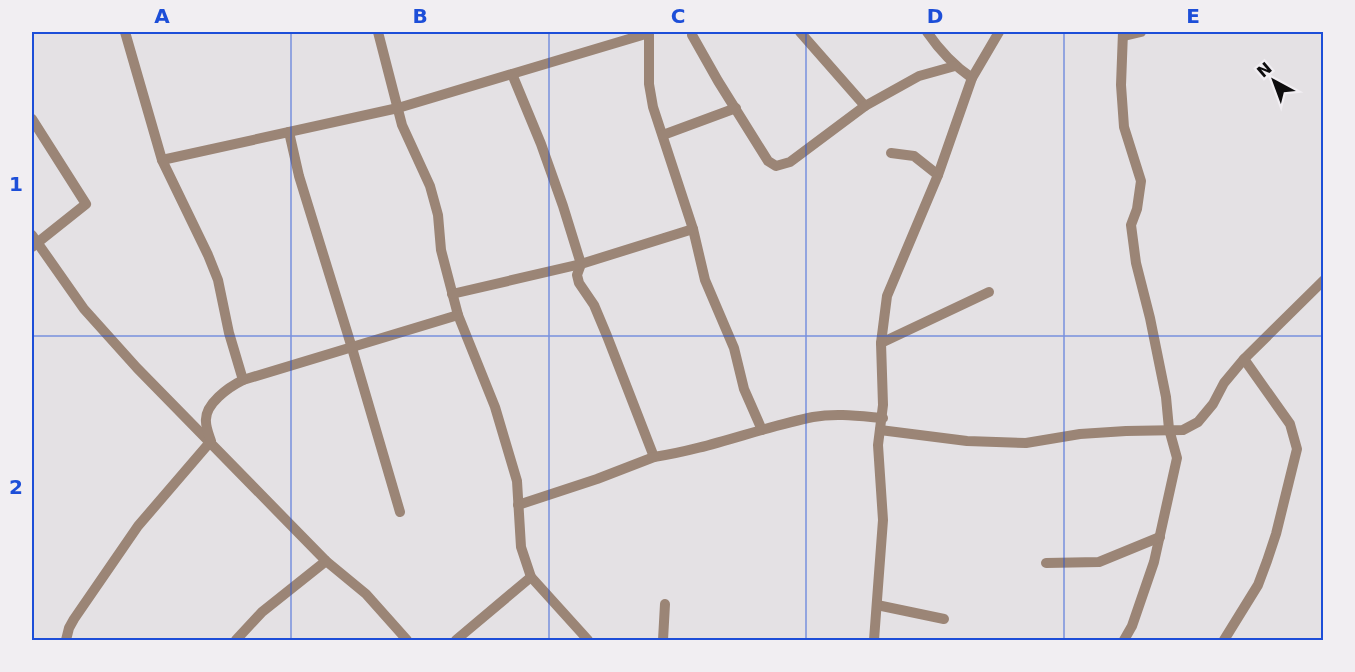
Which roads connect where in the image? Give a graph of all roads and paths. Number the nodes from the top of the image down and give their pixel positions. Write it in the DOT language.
graph roads {
  1 [pos="125,32"];
  2 [pos="378,32"];
  3 [pos="649,32"];
  4 [pos="800,32"];
  5 [pos="927,32"];
  6 [pos="999,32"];
  7 [pos="1141,32"];
  8 [pos="1124,34"];
  9 [pos="692,35"];
  10 [pos="955,66"];
  11 [pos="512,74"];
  12 [pos="972,78"];
  13 [pos="865,106"];
  14 [pos="398,108"];
  15 [pos="736,108"];
  16 [pos="32,119"];
  17 [pos="289,132"];
  18 [pos="663,135"];
  19 [pos="891,153"];
  20 [pos="162,160"];
  21 [pos="938,175"];
  22 [pos="693,229"];
  23 [pos="33,242"];
  24 [pos="581,264"];
  25 [pos="1323,280"];
  26 [pos="989,291"];
  27 [pos="452,294"];
  28 [pos="458,315"];
  29 [pos="881,343"];
  30 [pos="352,348"];
  31 [pos="1244,359"];
  32 [pos="243,380"];
  33 [pos="883,418"];
  34 [pos="1169,429"];
  35 [pos="762,430"];
  36 [pos="880,430"];
  37 [pos="211,441"];
  38 [pos="654,457"];
  39 [pos="518,505"];
  40 [pos="400,512"];
  41 [pos="1160,537"];
  42 [pos="326,561"];
  43 [pos="1046,563"];
  44 [pos="531,577"];
  45 [pos="665,604"];
  46 [pos="877,604"];
  47 [pos="944,619"];
  48 [pos="66,640"];
  49 [pos="236,640"];
  50 [pos="407,640"];
  51 [pos="456,640"];
  52 [pos="588,640"];
  53 [pos="663,640"];
  54 [pos="874,640"];
  55 [pos="1124,640"];
  56 [pos="1224,640"];
  1 -- 20 [label="street"];
  2 -- 14 [label="street"];
  3 -- 11 [label="street"];
  3 -- 18 [label="street"];
  4 -- 13 [label="street"];
  5 -- 10 [label="street"];
  6 -- 12 [label="street"];
  7 -- 8 [label="street"];
  8 -- 34 [label="street"];
  9 -- 15 [label="street"];
  10 -- 12 [label="street"];
  10 -- 13 [label="street"];
  11 -- 14 [label="street"];
  11 -- 24 [label="street"];
  12 -- 21 [label="street"];
  13 -- 15 [label="street"];
  14 -- 17 [label="street"];
  14 -- 27 [label="street"];
  15 -- 18 [label="street"];
  16 -- 23 [label="street"];
  17 -- 20 [label="street"];
  17 -- 30 [label="street"];
  18 -- 22 [label="street"];
  19 -- 21 [label="street"];
  20 -- 32 [label="street"];
  21 -- 29 [label="street"];
  22 -- 24 [label="street"];
  22 -- 35 [label="street"];
  23 -- 37 [label="street"];
  24 -- 27 [label="street"];
  24 -- 38 [label="street"];
  25 -- 31 [label="street"];
  26 -- 29 [label="street"];
  27 -- 28 [label="street"];
  28 -- 30 [label="street"];
  28 -- 39 [label="street"];
  29 -- 33 [label="street"];
  30 -- 32 [label="street"];
  30 -- 40 [label="street"];
  31 -- 34 [label="street"];
  31 -- 56 [label="street"];
  32 -- 37 [label="street"];
  33 -- 35 [label="street"];
  33 -- 36 [label="street"];
  34 -- 36 [label="street"];
  34 -- 41 [label="street"];
  35 -- 38 [label="street"];
  36 -- 46 [label="street"];
  37 -- 42 [label="street"];
  37 -- 48 [label="street"];
  38 -- 39 [label="street"];
  39 -- 44 [label="street"];
  41 -- 43 [label="street"];
  41 -- 55 [label="street"];
  42 -- 49 [label="street"];
  42 -- 50 [label="street"];
  44 -- 51 [label="street"];
  44 -- 52 [label="street"];
  45 -- 53 [label="street"];
  46 -- 47 [label="street"];
  46 -- 54 [label="street"];
}
